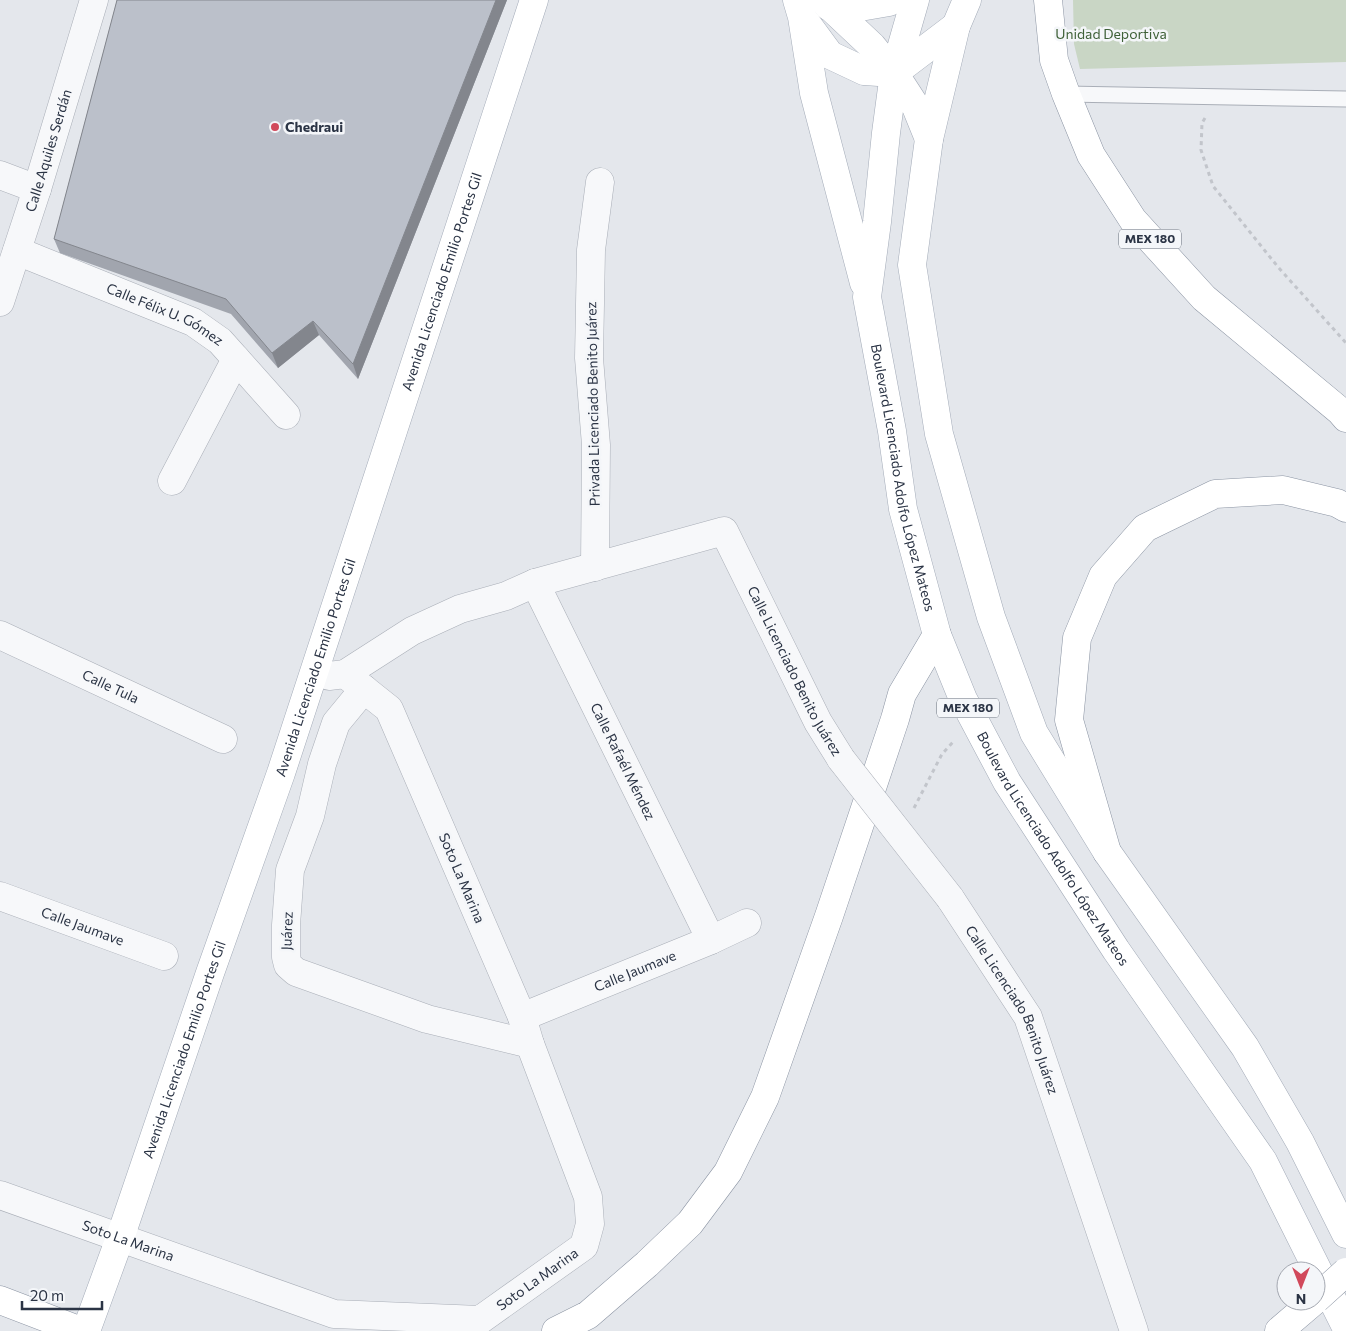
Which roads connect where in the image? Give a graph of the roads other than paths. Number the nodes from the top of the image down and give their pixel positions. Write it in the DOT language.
graph roads {
  1 [pos="94,0"];
  2 [pos="534,0"];
  3 [pos="893,0"];
  4 [pos="915,0"];
  5 [pos="967,0"];
  6 [pos="1048,0"];
  7 [pos="826,3"];
  8 [pos="800,9"];
  9 [pos="956,26"];
  10 [pos="894,74"];
  11 [pos="1066,94"];
  12 [pos="1346,99"];
  13 [pos="929,139"];
  14 [pos="0,175"];
  15 [pos="600,182"];
  16 [pos="37,189"];
  17 [pos="17,251"];
  18 [pos="868,297"];
  19 [pos="0,302"];
  20 [pos="236,359"];
  21 [pos="286,415"];
  22 [pos="1346,418"];
  23 [pos="172,481"];
  24 [pos="1346,508"];
  25 [pos="595,567"];
  26 [pos="535,583"];
  27 [pos="0,635"];
  28 [pos="937,635"];
  29 [pos="311,679"];
  30 [pos="355,681"];
  31 [pos="223,739"];
  32 [pos="1107,852"];
  33 [pos="0,896"];
  34 [pos="747,923"];
  35 [pos="711,940"];
  36 [pos="164,956"];
  37 [pos="522,1017"];
  38 [pos="530,1044"];
  39 [pos="1300,1142"];
  40 [pos="1263,1161"];
  41 [pos="0,1195"];
  42 [pos="1346,1234"];
  43 [pos="120,1238"];
  44 [pos="1346,1272"];
  45 [pos="1326,1290"];
  46 [pos="0,1300"];
  47 [pos="1302,1311"];
  48 [pos="1346,1327"];
  49 [pos="81,1331"];
  50 [pos="86,1331"];
  51 [pos="556,1331"];
  52 [pos="1134,1331"];
  53 [pos="1279,1331"];
  1 -- 16 [label="street, Calle Aquiles Serdán"];
  2 -- 29 [label="main road, Avenida Licenciado Emilio Portes Gil"];
  3 -- 7 [label="main road"];
  4 -- 10 [label="main road, Boulevard Licenciado Adolfo López Mateos / MEX 180"];
  5 -- 9 [label="main road, MEX 180"];
  6 -- 11 [label="main road, MEX 180"];
  7 -- 10 [label="main road"];
  8 -- 10 [label="main road"];
  8 -- 18 [label="main road"];
  9 -- 10 [label="main road"];
  9 -- 13 [label="main road, MEX 180"];
  10 -- 13 [label="main road"];
  10 -- 18 [label="main road, Boulevard Licenciado Adolfo López Mateos / MEX 180"];
  11 -- 12 [label="lane"];
  11 -- 22 [label="main road, MEX 180"];
  13 -- 32 [label="main road, MEX 180"];
  14 -- 16 [label="street"];
  15 -- 25 [label="street, Privada Licenciado Benito Juárez"];
  16 -- 17 [label="street, Calle Aquiles Serdán"];
  17 -- 19 [label="street, Calle Aquiles Serdán"];
  17 -- 20 [label="street, Calle Félix U. Gómez"];
  18 -- 28 [label="main road, Boulevard Licenciado Adolfo López Mateos / MEX 180"];
  20 -- 21 [label="street, Calle Félix U. Gómez"];
  20 -- 23 [label="street"];
  24 -- 32 [label="main road, MEX 180"];
  25 -- 26 [label="street, Calle Licenciado Benito Juárez"];
  25 -- 52 [label="street, Calle Licenciado Benito Juárez, bridge"];
  26 -- 30 [label="street, Calle Licenciado Benito Juárez"];
  26 -- 35 [label="street, Calle Rafaél Méndez"];
  27 -- 31 [label="street, Calle Tula"];
  28 -- 40 [label="main road, Boulevard Licenciado Adolfo López Mateos / MEX 180"];
  28 -- 51 [label="main road"];
  29 -- 30 [label="street, Calle Licenciado Benito Juárez"];
  29 -- 43 [label="main road, Avenida Licenciado Emilio Portes Gil"];
  30 -- 37 [label="street, Soto La Marina"];
  30 -- 38 [label="street, Juárez"];
  32 -- 39 [label="main road, MEX 180"];
  33 -- 36 [label="street, Calle Jaumave"];
  34 -- 35 [label="street, Calle Jaumave"];
  35 -- 37 [label="street, Calle Jaumave"];
  37 -- 38 [label="street, Soto La Marina"];
  38 -- 43 [label="street, Soto La Marina"];
  39 -- 40 [label="main road"];
  39 -- 42 [label="main road, MEX 180"];
  40 -- 48 [label="main road, Boulevard Licenciado Adolfo López Mateos / MEX 180"];
  41 -- 43 [label="street, Soto La Marina"];
  43 -- 50 [label="main road, Avenida Licenciado Emilio Portes Gil"];
  44 -- 45 [label="main road, bridge"];
  46 -- 49 [label="main road"];
  47 -- 53 [label="main road"];
}
